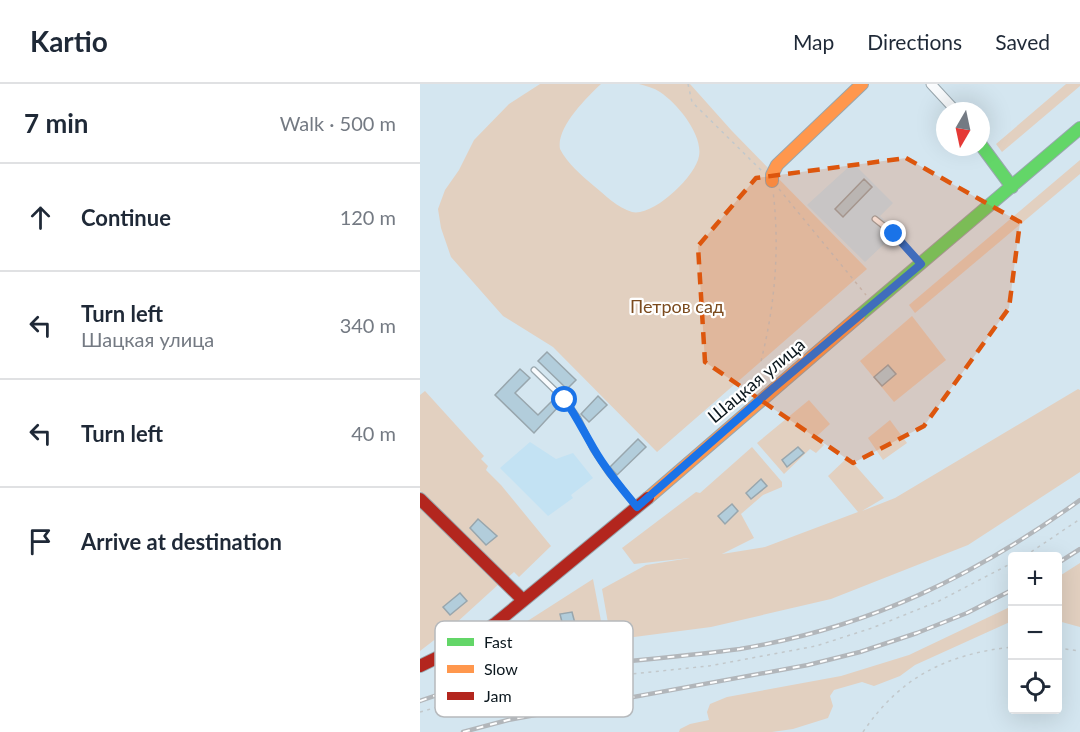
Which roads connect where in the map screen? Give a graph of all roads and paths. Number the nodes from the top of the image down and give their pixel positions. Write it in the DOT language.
graph roads {
  1 [pos="688,84"];
  2 [pos="862,84"];
  3 [pos="931,84"];
  4 [pos="948,102"];
  5 [pos="1080,128"];
  6 [pos="990,156"];
  7 [pos="772,181"];
  8 [pos="1012,187"];
  9 [pos="875,219"];
  10 [pos="921,264"];
  11 [pos="874,304"];
  12 [pos="761,361"];
  13 [pos="534,370"];
  14 [pos="420,499"];
  15 [pos="637,507"];
  16 [pos="1080,519"];
  17 [pos="1031,552"];
  18 [pos="1008,565"];
  19 [pos="523,600"];
  20 [pos="497,621"];
  21 [pos="1008,648"];
  22 [pos="1062,649"];
  23 [pos="1080,651"];
  24 [pos="435,659"];
  25 [pos="420,666"];
  26 [pos="633,675"];
  27 [pos="435,708"];
  28 [pos="420,712"];
  29 [pos="863,732"];
  1 -- 7 [label="path"];
  2 -- 7 [label="main road"];
  3 -- 4 [label="street"];
  5 -- 8 [label="main road, Шацкая улица"];
  6 -- 8 [label="main road"];
  7 -- 11 [label="path"];
  7 -- 12 [label="path"];
  8 -- 10 [label="main road, Шацкая улица"];
  9 -- 10 [label="lane"];
  10 -- 11 [label="main road, Шацкая улица"];
  11 -- 15 [label="main road, Шацкая улица"];
  13 -- 15 [label="lane"];
  14 -- 19 [label="main road"];
  15 -- 19 [label="main road, Шацкая улица"];
  16 -- 17 [label="path"];
  18 -- 26 [label="path"];
  19 -- 20 [label="main road, Шацкая улица"];
  21 -- 29 [label="path"];
  22 -- 23 [label="path"];
  24 -- 25 [label="main road, Шацкая улица"];
  27 -- 28 [label="path"];
}
